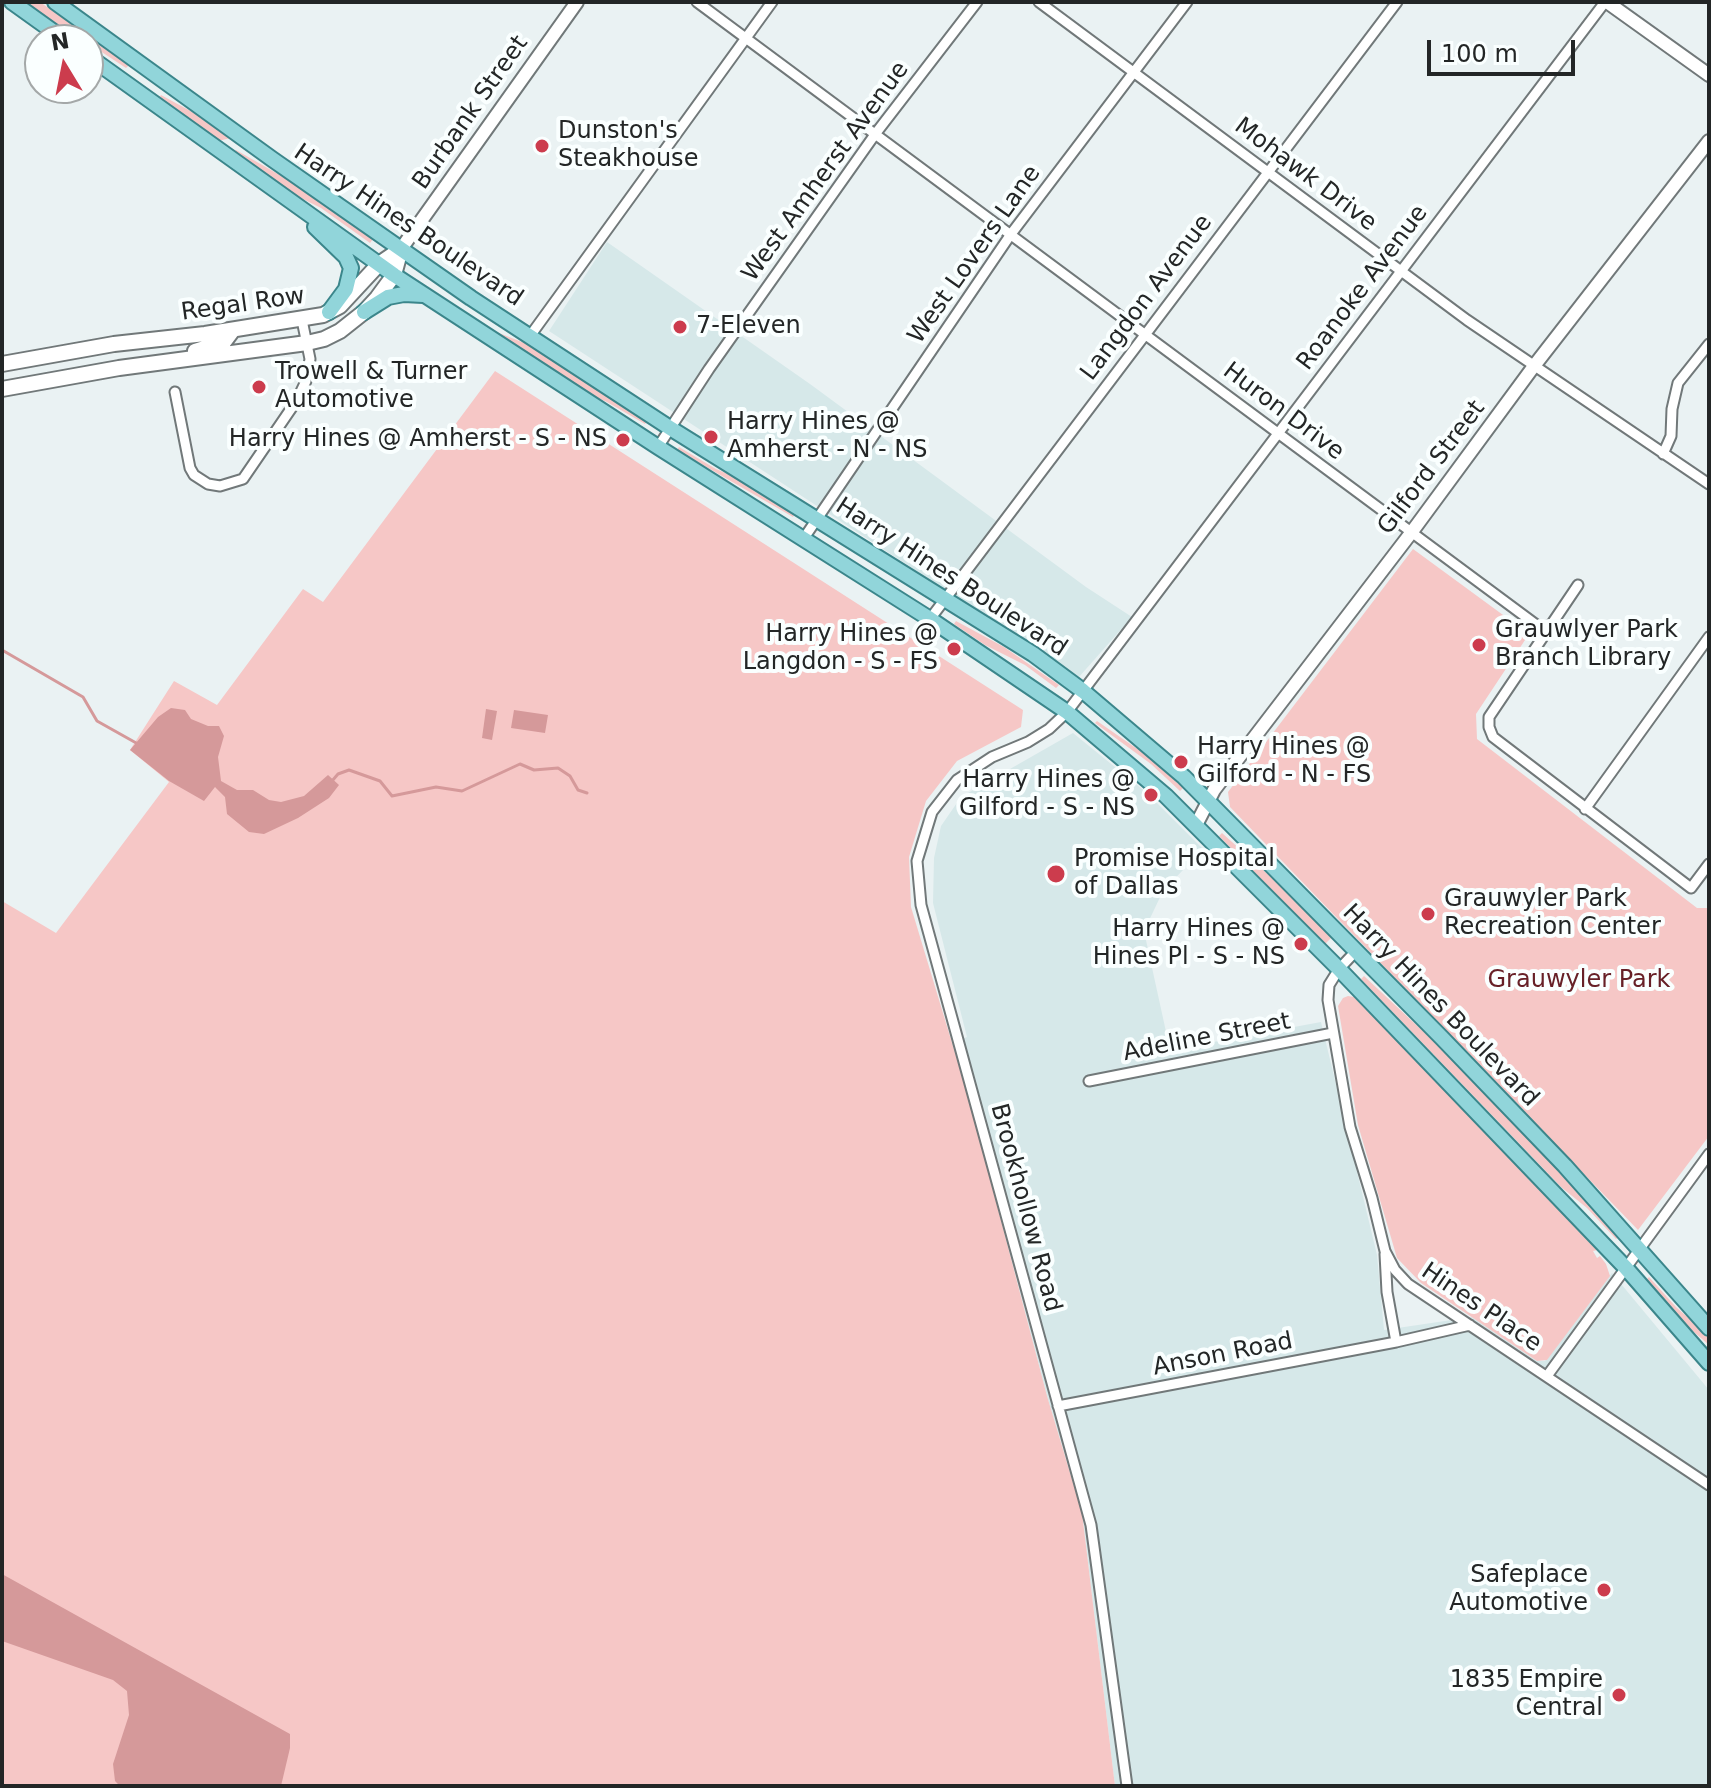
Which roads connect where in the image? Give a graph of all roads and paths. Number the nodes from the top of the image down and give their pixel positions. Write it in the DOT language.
graph roads {
  1 [pos="12,2"];
  2 [pos="55,2"];
  3 [pos="577,2"];
  4 [pos="697,2"];
  5 [pos="772,2"];
  6 [pos="977,2"];
  7 [pos="1039,2"];
  8 [pos="1187,2"];
  9 [pos="1397,2"];
  10 [pos="1606,2"];
  11 [pos="43,24"];
  12 [pos="746,38"];
  13 [pos="104,68"];
  14 [pos="153,71"];
  15 [pos="1134,71"];
  16 [pos="1709,75"];
  17 [pos="138,92"];
  18 [pos="876,133"];
  19 [pos="1709,141"];
  20 [pos="222,152"];
  21 [pos="272,159"];
  22 [pos="1268,172"];
  23 [pos="293,202"];
  24 [pos="1011,234"];
  25 [pos="401,249"];
  26 [pos="379,264"];
  27 [pos="1400,270"];
  28 [pos="394,275"];
  29 [pos="427,296"];
  30 [pos="329,312"];
  31 [pos="364,312"];
  32 [pos="302,320"];
  33 [pos="233,330"];
  34 [pos="1145,334"];
  35 [pos="530,336"];
  36 [pos="307,343"];
  37 [pos="1709,344"];
  38 [pos="81,350"];
  39 [pos="170,362"];
  40 [pos="2,364"];
  41 [pos="1534,366"];
  42 [pos="85,374"];
  43 [pos="2,389"];
  44 [pos="175,392"];
  45 [pos="670,428"];
  46 [pos="1279,434"];
  47 [pos="658,447"];
  48 [pos="1663,454"];
  49 [pos="1709,484"];
  50 [pos="817,518"];
  51 [pos="1411,533"];
  52 [pos="804,538"];
  53 [pos="1578,585"];
  54 [pos="945,598"];
  55 [pos="930,619"];
  56 [pos="1546,632"];
  57 [pos="1709,637"];
  58 [pos="1083,691"];
  59 [pos="1067,712"];
  60 [pos="1208,800"];
  61 [pos="1585,809"];
  62 [pos="1196,825"];
  63 [pos="1709,864"];
  64 [pos="1356,951"];
  65 [pos="1339,969"];
  66 [pos="1333,1033"];
  67 [pos="1089,1081"];
  68 [pos="1709,1154"];
  69 [pos="1639,1246"];
  70 [pos="1385,1251"];
  71 [pos="1625,1267"];
  72 [pos="1470,1325"];
  73 [pos="1709,1328"];
  74 [pos="1396,1342"];
  75 [pos="1709,1363"];
  76 [pos="1547,1376"];
  77 [pos="1058,1406"];
  78 [pos="1709,1485"];
  79 [pos="1127,1786"];
  1 -- 11 [label="main road"];
  2 -- 14 [label="main road, Harry Hines Boulevard"];
  3 -- 25 [label="street, Burbank Street"];
  4 -- 12 [label="street, Huron Drive"];
  5 -- 12 [label="street"];
  6 -- 18 [label="street, West Amherst Avenue"];
  7 -- 15 [label="street, Mohawk Drive"];
  8 -- 15 [label="street, West Lovers Lane"];
  9 -- 22 [label="street, Langdon Avenue"];
  10 -- 16 [label="street"];
  10 -- 27 [label="street, Roanoke Avenue"];
  12 -- 18 [label="street, Huron Drive"];
  12 -- 35 [label="street"];
  13 -- 17 [label="main road, Harry Hines Boulevard"];
  14 -- 17 [label="main road"];
  14 -- 21 [label="main road, Harry Hines Boulevard"];
  15 -- 22 [label="street, Mohawk Drive"];
  15 -- 24 [label="street, West Lovers Lane"];
  17 -- 20 [label="main road, Harry Hines Boulevard"];
  18 -- 24 [label="street, Huron Drive"];
  18 -- 45 [label="street, West Amherst Avenue"];
  19 -- 41 [label="street, Gilford Street"];
  20 -- 21 [label="main road"];
  20 -- 23 [label="main road, Harry Hines Boulevard"];
  21 -- 25 [label="main road, Harry Hines Boulevard"];
  22 -- 27 [label="street, Mohawk Drive"];
  22 -- 34 [label="street, Langdon Avenue"];
  23 -- 26 [label="main road, Harry Hines Boulevard"];
  23 -- 30 [label="main road"];
  24 -- 34 [label="street, Huron Drive"];
  24 -- 50 [label="street, West Lovers Lane"];
  25 -- 26 [label="main road, Regal Row"];
  25 -- 28 [label="main road, Regal Row"];
  25 -- 35 [label="main road, Harry Hines Boulevard"];
  26 -- 28 [label="main road, Harry Hines Boulevard"];
  26 -- 30 [label="main road, Regal Row"];
  27 -- 41 [label="street, Mohawk Drive"];
  27 -- 46 [label="street, Roanoke Avenue"];
  28 -- 29 [label="main road, Harry Hines Boulevard"];
  28 -- 31 [label="main road, Regal Row"];
  29 -- 31 [label="main road"];
  29 -- 47 [label="main road, Harry Hines Boulevard"];
  30 -- 32 [label="main road, Regal Row"];
  31 -- 36 [label="main road, Regal Row"];
  32 -- 33 [label="main road, Regal Row"];
  32 -- 36 [label="street"];
  33 -- 38 [label="main road, Regal Row"];
  33 -- 39 [label="main road"];
  34 -- 46 [label="street, Huron Drive"];
  34 -- 54 [label="street, Langdon Avenue"];
  35 -- 45 [label="main road, Harry Hines Boulevard"];
  36 -- 39 [label="main road, Regal Row"];
  36 -- 44 [label="street"];
  37 -- 48 [label="street"];
  38 -- 40 [label="main road, Regal Row"];
  38 -- 42 [label="main road"];
  39 -- 42 [label="main road, Regal Row"];
  41 -- 48 [label="street, Mohawk Drive"];
  41 -- 51 [label="street, Gilford Street"];
  42 -- 43 [label="main road, Regal Row"];
  45 -- 47 [label="street, West Amherst Avenue"];
  45 -- 50 [label="main road, Harry Hines Boulevard"];
  46 -- 51 [label="street, Huron Drive"];
  46 -- 58 [label="street, Roanoke Avenue"];
  47 -- 52 [label="main road, Harry Hines Boulevard"];
  48 -- 49 [label="street, Mohawk Drive"];
  50 -- 52 [label="street, West Lovers Lane"];
  50 -- 54 [label="main road, Harry Hines Boulevard"];
  51 -- 56 [label="street, Huron Drive"];
  51 -- 60 [label="street, Gilford Street"];
  52 -- 55 [label="main road, Harry Hines Boulevard"];
  53 -- 56 [label="street"];
  54 -- 55 [label="street, Langdon Avenue"];
  54 -- 58 [label="main road, Harry Hines Boulevard"];
  55 -- 59 [label="main road, Harry Hines Boulevard"];
  56 -- 61 [label="street"];
  57 -- 61 [label="street"];
  58 -- 59 [label="street, Roanoke Avenue"];
  58 -- 60 [label="main road, Harry Hines Boulevard"];
  59 -- 62 [label="main road, Harry Hines Boulevard"];
  59 -- 77 [label="street, Brookhollow Road"];
  60 -- 62 [label="street, Gilford Street"];
  60 -- 64 [label="main road, Harry Hines Boulevard"];
  61 -- 63 [label="street"];
  62 -- 65 [label="main road, Harry Hines Boulevard"];
  64 -- 65 [label="street, Hines Place"];
  64 -- 69 [label="main road, Harry Hines Boulevard"];
  65 -- 66 [label="street, Hines Place"];
  65 -- 71 [label="main road, Harry Hines Boulevard"];
  66 -- 67 [label="street, Adeline Street"];
  66 -- 70 [label="street, Hines Place"];
  68 -- 69 [label="street"];
  69 -- 71 [label="street"];
  69 -- 73 [label="main road, Harry Hines Boulevard"];
  70 -- 72 [label="street, Hines Place"];
  70 -- 74 [label="street"];
  71 -- 75 [label="main road, Harry Hines Boulevard"];
  71 -- 76 [label="street"];
  72 -- 74 [label="street, Anson Road"];
  72 -- 76 [label="street, Hines Place"];
  74 -- 77 [label="street, Anson Road"];
  76 -- 78 [label="street, Hines Place"];
  77 -- 79 [label="street, Brookhollow Road"];
}
